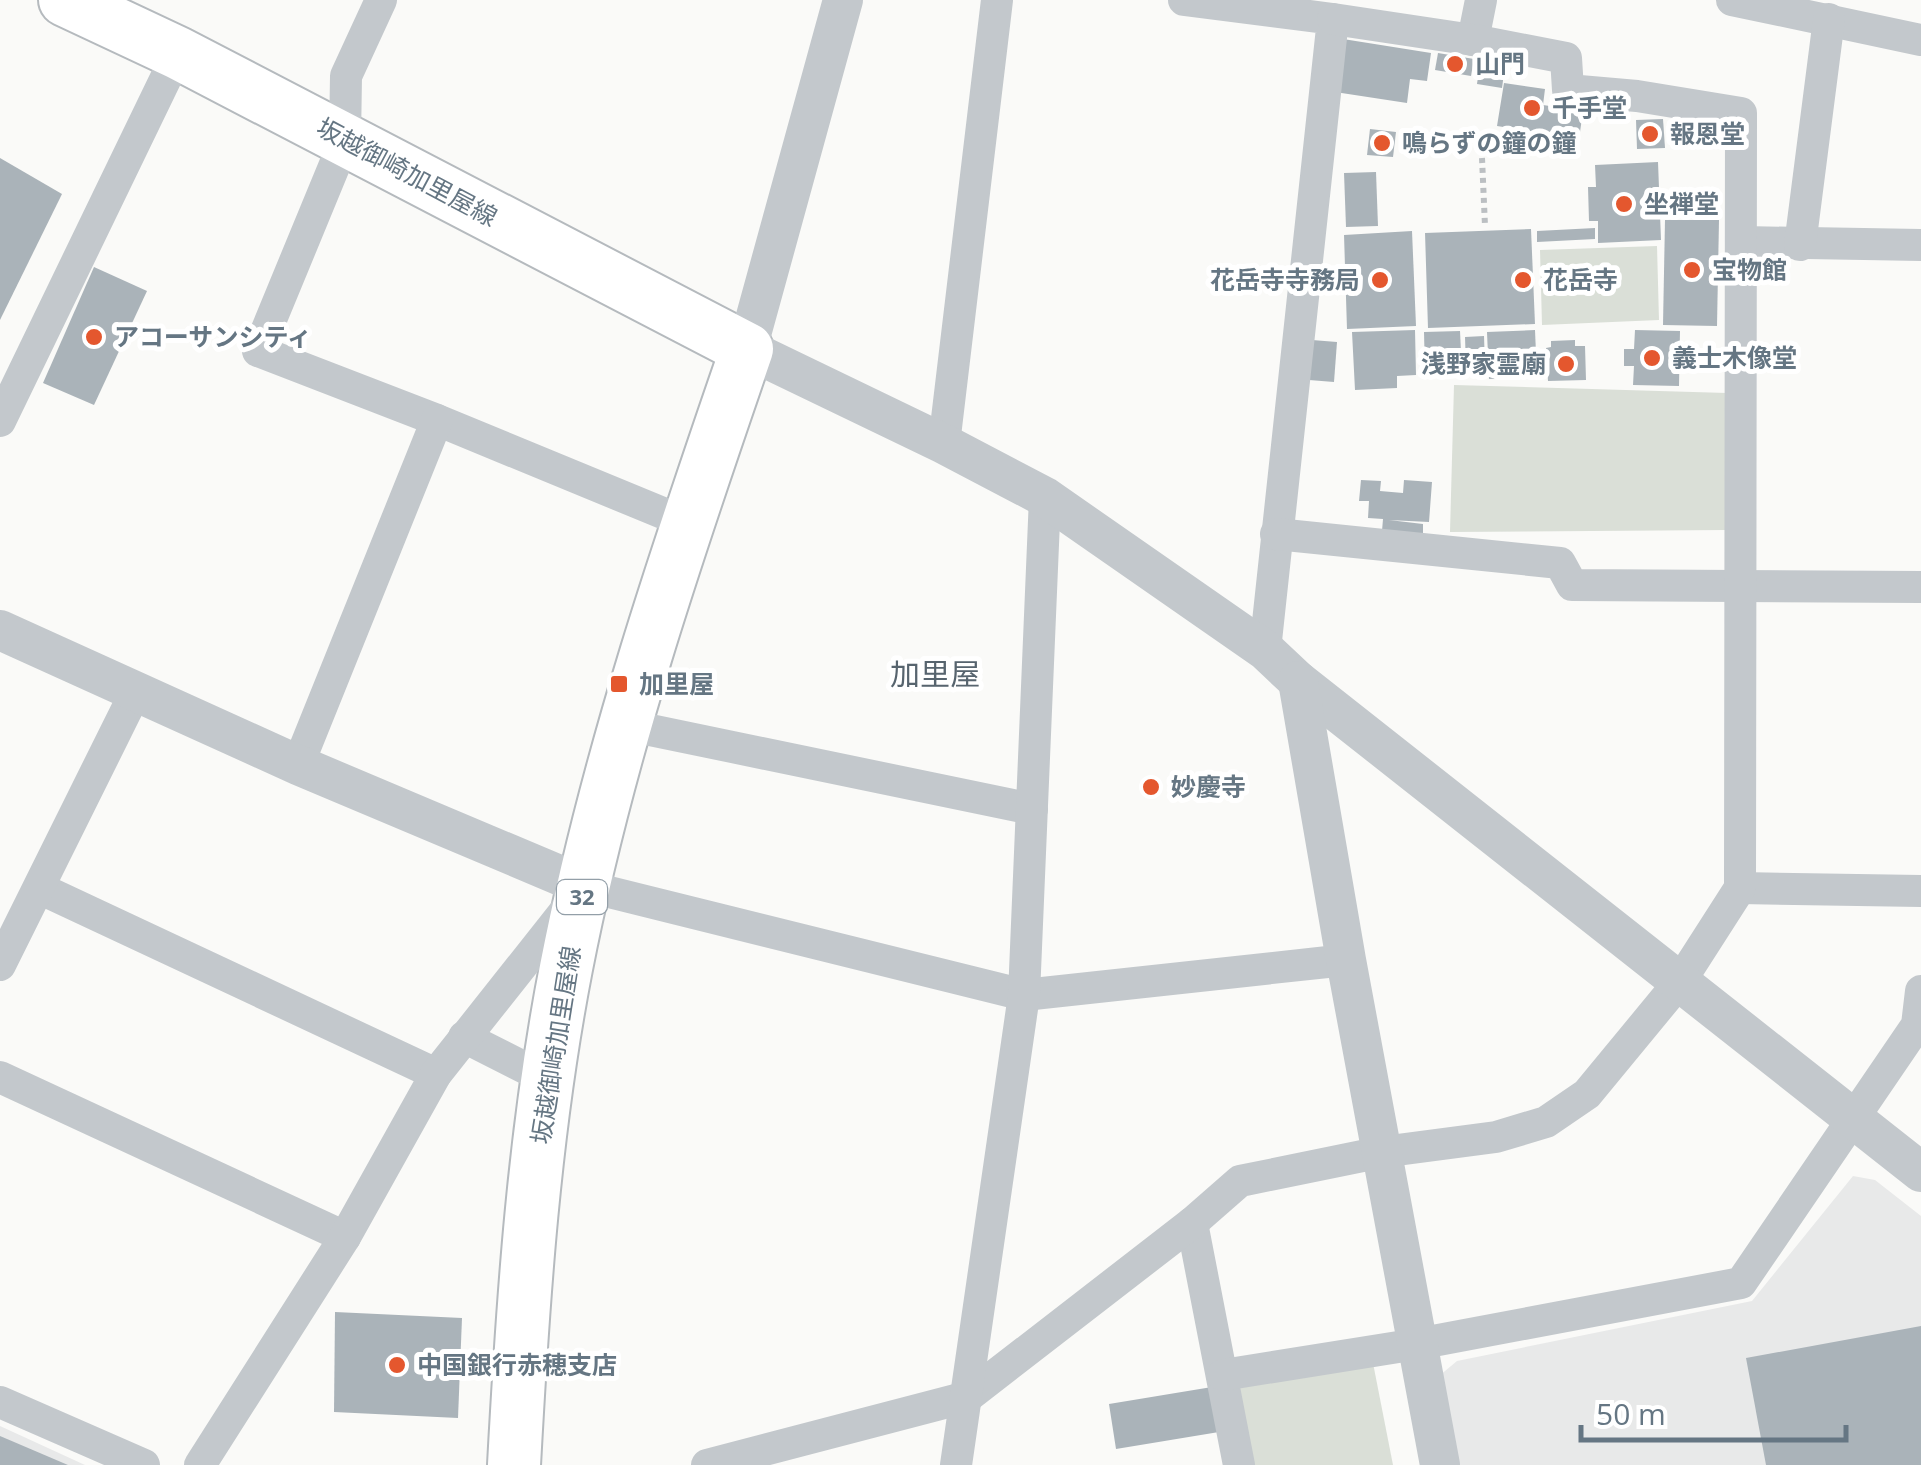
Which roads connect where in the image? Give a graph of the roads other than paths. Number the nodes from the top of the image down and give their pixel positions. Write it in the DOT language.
graph roads {
  1 [pos="66,0"];
  2 [pos="381,0"];
  3 [pos="843,0"];
  4 [pos="997,0"];
  5 [pos="1184,0"];
  6 [pos="1481,0"];
  7 [pos="1732,0"];
  8 [pos="1333,19"];
  9 [pos="1829,19"];
  10 [pos="1473,40"];
  11 [pos="1921,40"];
  12 [pos="178,53"];
  13 [pos="345,140"];
  14 [pos="1742,242"];
  15 [pos="1800,245"];
  16 [pos="1921,245"];
  17 [pos="747,349"];
  18 [pos="437,420"];
  19 [pos="0,421"];
  20 [pos="944,444"];
  21 [pos="1045,498"];
  22 [pos="687,523"];
  23 [pos="1276,534"];
  24 [pos="1742,588"];
  25 [pos="1921,588"];
  26 [pos="0,630"];
  27 [pos="1265,650"];
  28 [pos="1298,681"];
  29 [pos="136,691"];
  30 [pos="626,725"];
  31 [pos="298,765"];
  32 [pos="1032,809"];
  33 [pos="584,886"];
  34 [pos="40,888"];
  35 [pos="1740,888"];
  36 [pos="1921,891"];
  37 [pos="1346,960"];
  38 [pos="0,965"];
  39 [pos="1681,980"];
  40 [pos="1921,991"];
  41 [pos="1024,995"];
  42 [pos="464,1037"];
  43 [pos="436,1074"];
  44 [pos="0,1078"];
  45 [pos="547,1080"];
  46 [pos="1854,1121"];
  47 [pos="1382,1152"];
  48 [pos="1921,1172"];
  49 [pos="1192,1222"];
  50 [pos="345,1237"];
  51 [pos="1417,1344"];
  52 [pos="1222,1375"];
  53 [pos="967,1398"];
  54 [pos="0,1402"];
  55 [pos="144,1465"];
  56 [pos="200,1465"];
  57 [pos="514,1465"];
  58 [pos="707,1465"];
  59 [pos="956,1465"];
  60 [pos="1240,1465"];
  61 [pos="1440,1465"];
  1 -- 12 [label="main road, 坂越御崎加里屋線"];
  2 -- 13 [label="street"];
  3 -- 17 [label="street, 坂越御崎加里屋線 / 32"];
  4 -- 20 [label="street"];
  5 -- 8 [label="street"];
  6 -- 10 [label="street"];
  7 -- 9 [label="street"];
  8 -- 10 [label="street"];
  8 -- 23 [label="street"];
  9 -- 11 [label="street"];
  9 -- 15 [label="street"];
  10 -- 14 [label="street"];
  12 -- 13 [label="main road, 坂越御崎加里屋線"];
  12 -- 19 [label="street"];
  13 -- 17 [label="main road, 坂越御崎加里屋線"];
  13 -- 18 [label="street"];
  14 -- 15 [label="street"];
  14 -- 24 [label="street"];
  15 -- 16 [label="street"];
  17 -- 20 [label="street"];
  17 -- 22 [label="main road, 坂越御崎加里屋線 / 32"];
  18 -- 22 [label="street"];
  18 -- 31 [label="street"];
  20 -- 21 [label="street"];
  21 -- 27 [label="street"];
  21 -- 32 [label="street"];
  22 -- 30 [label="main road, 坂越御崎加里屋線 / 32"];
  23 -- 24 [label="street"];
  23 -- 27 [label="street"];
  24 -- 25 [label="street"];
  24 -- 35 [label="street"];
  26 -- 29 [label="street"];
  27 -- 28 [label="street"];
  28 -- 37 [label="street"];
  28 -- 39 [label="street"];
  29 -- 31 [label="street"];
  29 -- 34 [label="street"];
  30 -- 32 [label="street"];
  30 -- 33 [label="main road, 坂越御崎加里屋線 / 32"];
  31 -- 33 [label="street"];
  32 -- 41 [label="street"];
  33 -- 41 [label="street"];
  33 -- 42 [label="street"];
  33 -- 45 [label="main road, 坂越御崎加里屋線 / 32"];
  34 -- 38 [label="street"];
  34 -- 43 [label="street"];
  35 -- 36 [label="street"];
  35 -- 39 [label="street"];
  37 -- 41 [label="street"];
  37 -- 47 [label="street"];
  39 -- 46 [label="street"];
  39 -- 47 [label="street"];
  40 -- 46 [label="street"];
  41 -- 53 [label="street"];
  42 -- 43 [label="street"];
  42 -- 45 [label="street"];
  43 -- 50 [label="street"];
  44 -- 50 [label="street"];
  45 -- 57 [label="main road, 坂越御崎加里屋線 / 32"];
  46 -- 48 [label="street"];
  46 -- 51 [label="street"];
  47 -- 49 [label="street"];
  47 -- 51 [label="street"];
  49 -- 52 [label="street"];
  49 -- 53 [label="street"];
  50 -- 56 [label="street"];
  51 -- 52 [label="street"];
  51 -- 61 [label="street"];
  52 -- 60 [label="street"];
  53 -- 58 [label="street"];
  53 -- 59 [label="street"];
  54 -- 55 [label="street"];
}
